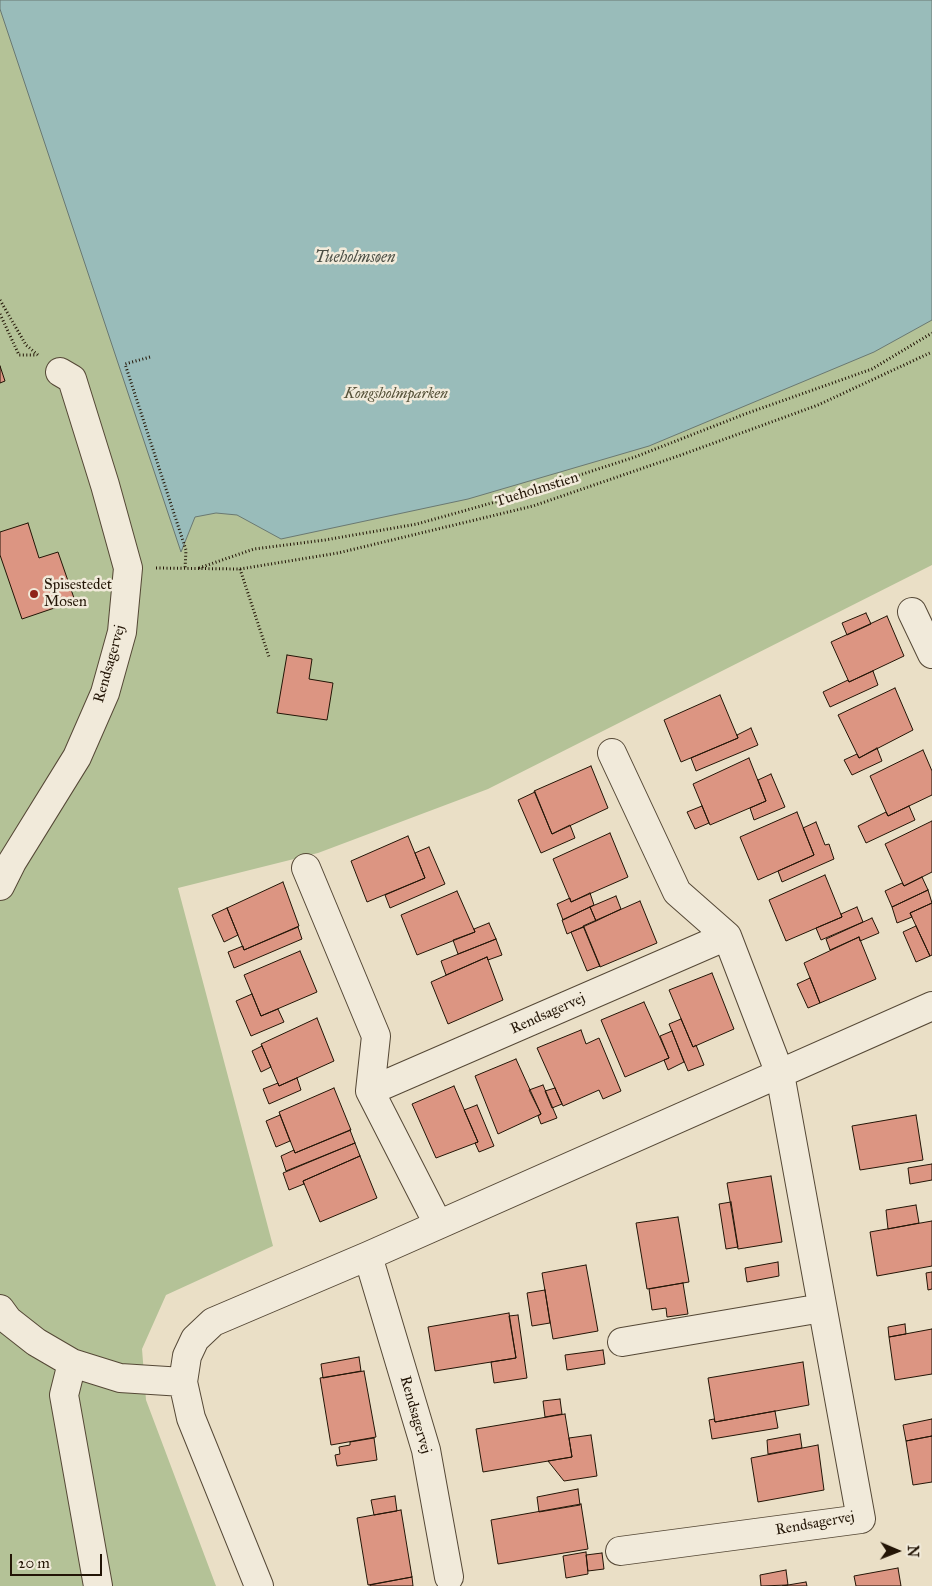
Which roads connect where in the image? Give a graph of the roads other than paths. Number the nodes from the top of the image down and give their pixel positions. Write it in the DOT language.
graph roads {
  1 [pos="60,372"];
  2 [pos="912,612"];
  3 [pos="932,654"];
  4 [pos="612,753"];
  5 [pos="306,868"];
  6 [pos="0,886"];
  7 [pos="727,936"];
  8 [pos="932,1006"];
  9 [pos="780,1074"];
  10 [pos="370,1091"];
  11 [pos="438,1224"];
  12 [pos="368,1256"];
  13 [pos="822,1308"];
  14 [pos="0,1310"];
  15 [pos="622,1342"];
  16 [pos="72,1363"];
  17 [pos="182,1382"];
  18 [pos="620,1551"];
  19 [pos="449,1577"];
  20 [pos="98,1586"];
  21 [pos="258,1586"];
  1 -- 6 [label="street, Rendsagervej"];
  2 -- 3 [label="street"];
  4 -- 7 [label="street, Rendsagervej"];
  5 -- 10 [label="street"];
  7 -- 9 [label="street, Rendsagervej"];
  7 -- 10 [label="street, Rendsagervej"];
  8 -- 9 [label="street"];
  9 -- 11 [label="street"];
  9 -- 13 [label="street, Rendsagervej"];
  10 -- 11 [label="street"];
  11 -- 12 [label="street"];
  12 -- 17 [label="street"];
  12 -- 19 [label="street, Rendsagervej"];
  13 -- 15 [label="street"];
  13 -- 18 [label="street, Rendsagervej"];
  14 -- 16 [label="street"];
  16 -- 17 [label="street"];
  16 -- 20 [label="street"];
  17 -- 21 [label="street"];
}
